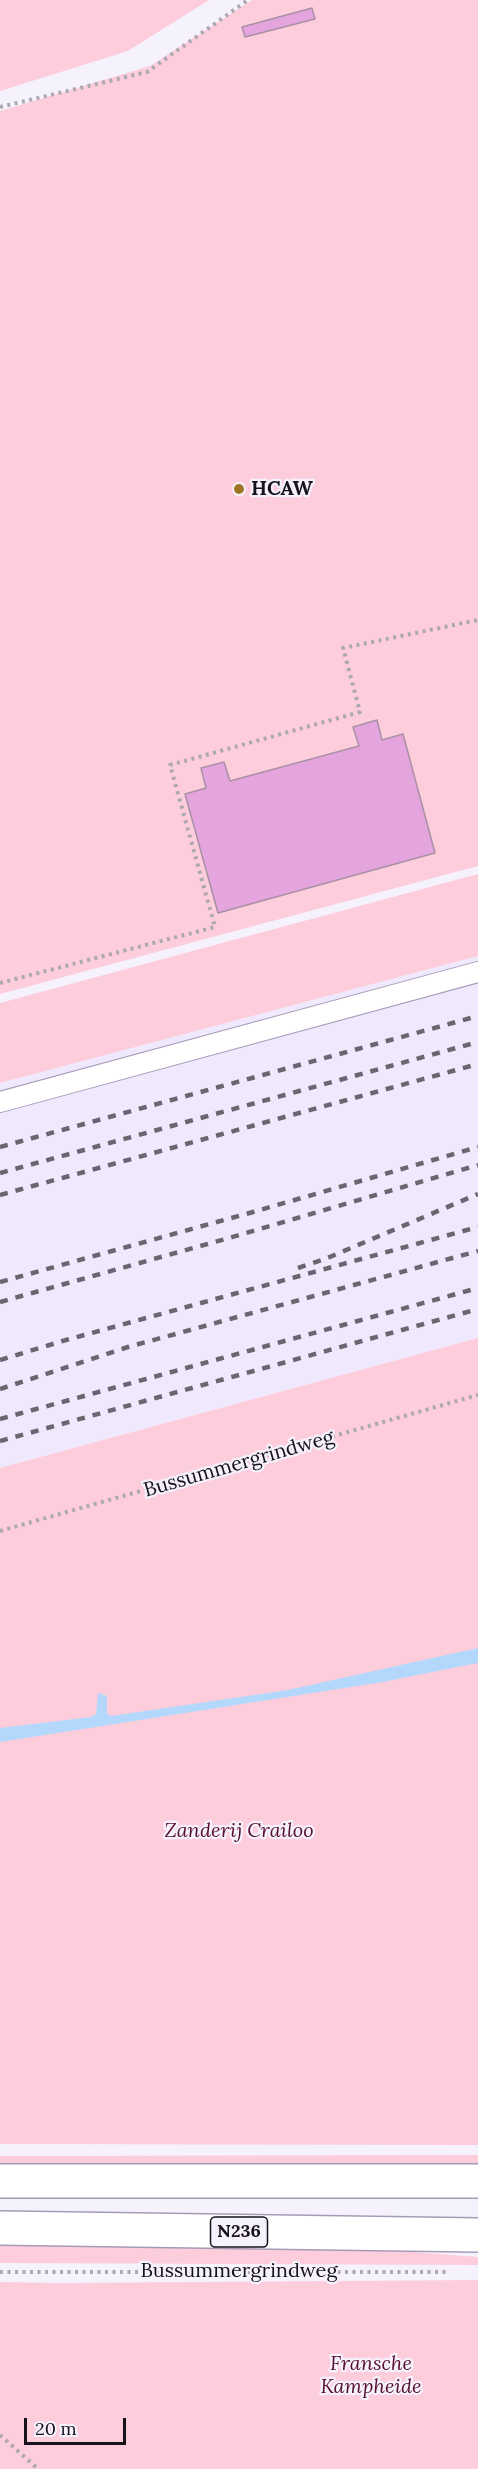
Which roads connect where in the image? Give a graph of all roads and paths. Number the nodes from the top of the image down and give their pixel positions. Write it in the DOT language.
graph roads {
  1 [pos="248,0"];
  2 [pos="0,107"];
  3 [pos="478,620"];
  4 [pos="478,972"];
  5 [pos="0,983"];
  6 [pos="0,1102"];
  7 [pos="478,1395"];
  8 [pos="0,1531"];
  9 [pos="0,2181"];
  10 [pos="478,2181"];
  11 [pos="0,2228"];
  12 [pos="478,2235"];
  13 [pos="0,2272"];
  14 [pos="455,2272"];
  15 [pos="0,2436"];
  16 [pos="38,2469"];
  1 -- 2 [label="path"];
  3 -- 5 [label="path"];
  4 -- 6 [label="lane"];
  7 -- 8 [label="path, Bussummergrindweg"];
  9 -- 10 [label="main road"];
  11 -- 12 [label="main road, Bussummergrindweg / N236"];
  13 -- 14 [label="path, Bussummergrindweg"];
  15 -- 16 [label="path"];
}
